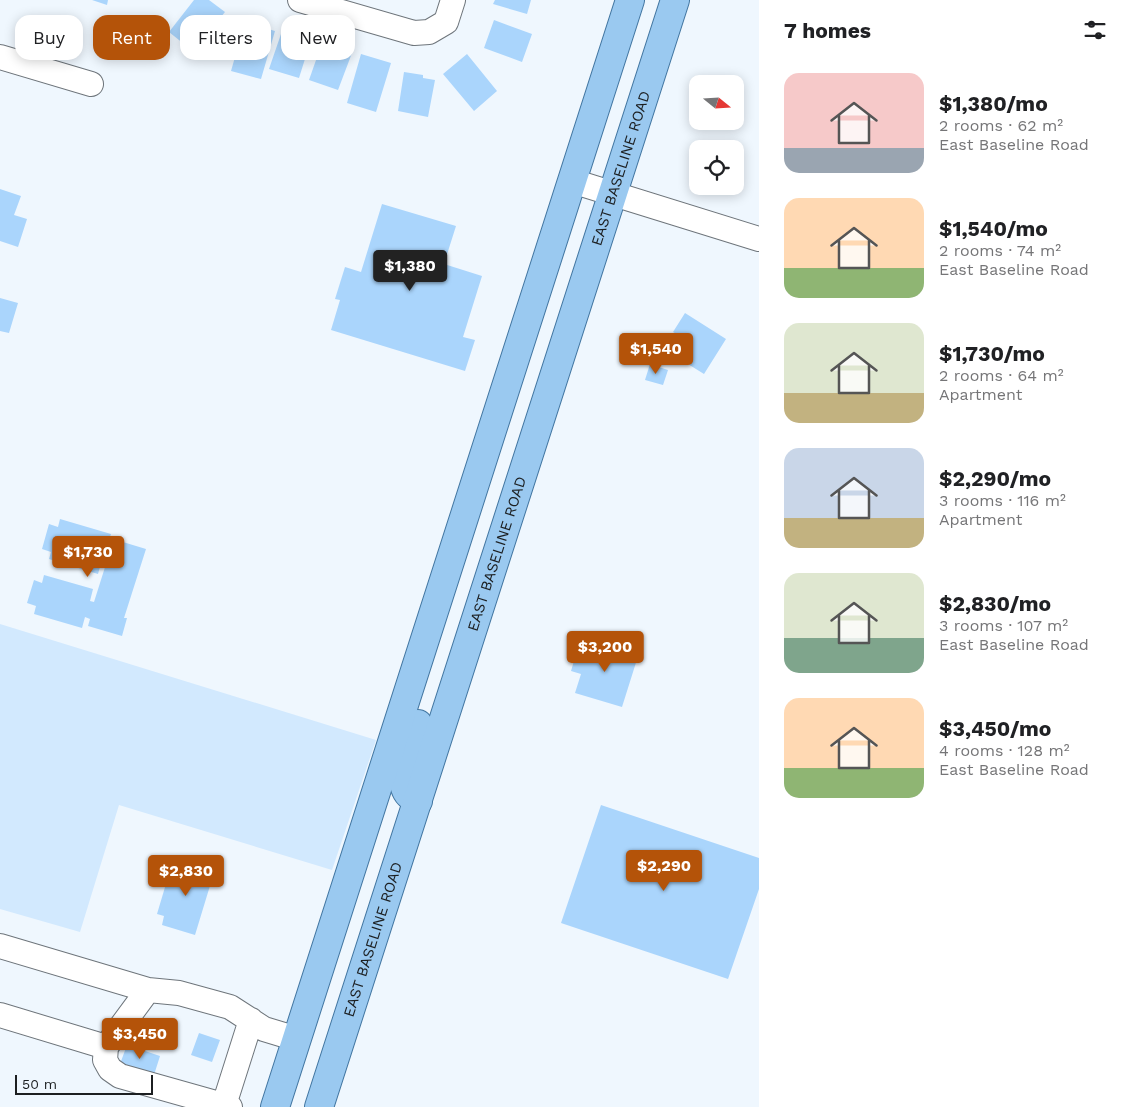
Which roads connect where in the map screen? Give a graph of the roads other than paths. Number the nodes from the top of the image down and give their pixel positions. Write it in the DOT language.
graph roads {
  1 [pos="300,0"];
  2 [pos="453,0"];
  3 [pos="630,0"];
  4 [pos="675,0"];
  5 [pos="0,57"];
  6 [pos="92,84"];
  7 [pos="572,181"];
  8 [pos="614,194"];
  9 [pos="759,239"];
  10 [pos="449,564"];
  11 [pos="490,576"];
  12 [pos="420,655"];
  13 [pos="418,801"];
  14 [pos="0,946"];
  15 [pos="148,990"];
  16 [pos="0,1014"];
  17 [pos="250,1020"];
  18 [pos="297,1039"];
  19 [pos="106,1047"];
  20 [pos="227,1106"];
  21 [pos="276,1107"];
  22 [pos="319,1107"];
  1 -- 2 [label="street"];
  3 -- 7 [label="main road"];
  4 -- 8 [label="main road, EAST BASELINE ROAD"];
  5 -- 6 [label="street"];
  7 -- 8 [label="street"];
  7 -- 10 [label="main road"];
  8 -- 9 [label="street"];
  8 -- 11 [label="main road, EAST BASELINE ROAD"];
  10 -- 11 [label="main road"];
  10 -- 12 [label="main road"];
  11 -- 13 [label="main road, EAST BASELINE ROAD"];
  12 -- 13 [label="main road"];
  12 -- 18 [label="main road"];
  13 -- 22 [label="main road, EAST BASELINE ROAD"];
  14 -- 15 [label="street"];
  15 -- 17 [label="street"];
  15 -- 19 [label="street"];
  16 -- 19 [label="street"];
  17 -- 18 [label="street"];
  17 -- 20 [label="street"];
  18 -- 21 [label="main road"];
  19 -- 20 [label="street"];
}
